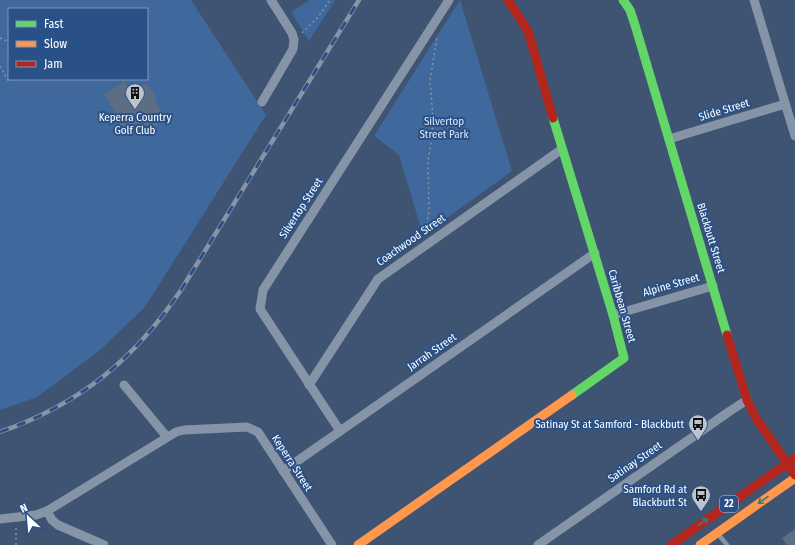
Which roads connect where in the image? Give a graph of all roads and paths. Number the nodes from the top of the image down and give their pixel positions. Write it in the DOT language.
graph roads {
  1 [pos="270,0"];
  2 [pos="330,0"];
  3 [pos="449,0"];
  4 [pos="508,0"];
  5 [pos="623,0"];
  6 [pos="754,0"];
  7 [pos="438,34"];
  8 [pos="294,40"];
  9 [pos="0,66"];
  10 [pos="9,82"];
  11 [pos="262,102"];
  12 [pos="785,104"];
  13 [pos="795,136"];
  14 [pos="669,139"];
  15 [pos="562,149"];
  16 [pos="426,244"];
  17 [pos="595,253"];
  18 [pos="713,286"];
  19 [pos="613,315"];
  20 [pos="124,385"];
  21 [pos="309,385"];
  22 [pos="747,400"];
  23 [pos="340,431"];
  24 [pos="167,438"];
  25 [pos="795,458"];
  26 [pos="787,464"];
  27 [pos="283,471"];
  28 [pos="795,475"];
  29 [pos="795,478"];
  30 [pos="47,510"];
  31 [pos="0,519"];
  32 [pos="717,533"];
  33 [pos="104,545"];
  34 [pos="332,545"];
  35 [pos="358,545"];
  36 [pos="538,545"];
  37 [pos="671,545"];
  38 [pos="700,545"];
  39 [pos="727,545"];
  1 -- 8 [label="street"];
  2 -- 8 [label="path"];
  3 -- 21 [label="street, Silvertop Street"];
  4 -- 15 [label="street, Caribbean Street"];
  5 -- 14 [label="street, Blackbutt Street"];
  6 -- 12 [label="street"];
  7 -- 16 [label="path"];
  8 -- 11 [label="street"];
  9 -- 10 [label="path"];
  12 -- 13 [label="street"];
  12 -- 14 [label="street, Slide Street"];
  14 -- 18 [label="street, Blackbutt Street"];
  15 -- 16 [label="street, Coachwood Street"];
  15 -- 17 [label="street, Caribbean Street"];
  16 -- 21 [label="street, Coachwood Street"];
  17 -- 19 [label="street, Caribbean Street"];
  17 -- 23 [label="street, Jarrah Street"];
  18 -- 19 [label="street, Alpine Street"];
  18 -- 22 [label="street, Blackbutt Street"];
  19 -- 35 [label="street, Caribbean Street"];
  20 -- 24 [label="street"];
  21 -- 23 [label="street, Silvertop Street"];
  22 -- 26 [label="street, Blackbutt Street"];
  22 -- 36 [label="street, Satinay Street"];
  23 -- 27 [label="street, Jarrah Street"];
  24 -- 27 [label="street, Keperra Street"];
  24 -- 30 [label="street, Keperra Street"];
  25 -- 26 [label="street, 22"];
  26 -- 28 [label="street, Blackbutt Street"];
  37 -- 26 [label="street, 22, one-way"];
  27 -- 34 [label="street, Keperra Street"];
  29 -- 32 [label="street, 22, one-way"];
  30 -- 31 [label="street, Keperra Street"];
  30 -- 33 [label="street"];
  32 -- 38 [label="street, 22"];
  32 -- 39 [label="lane"];
}
